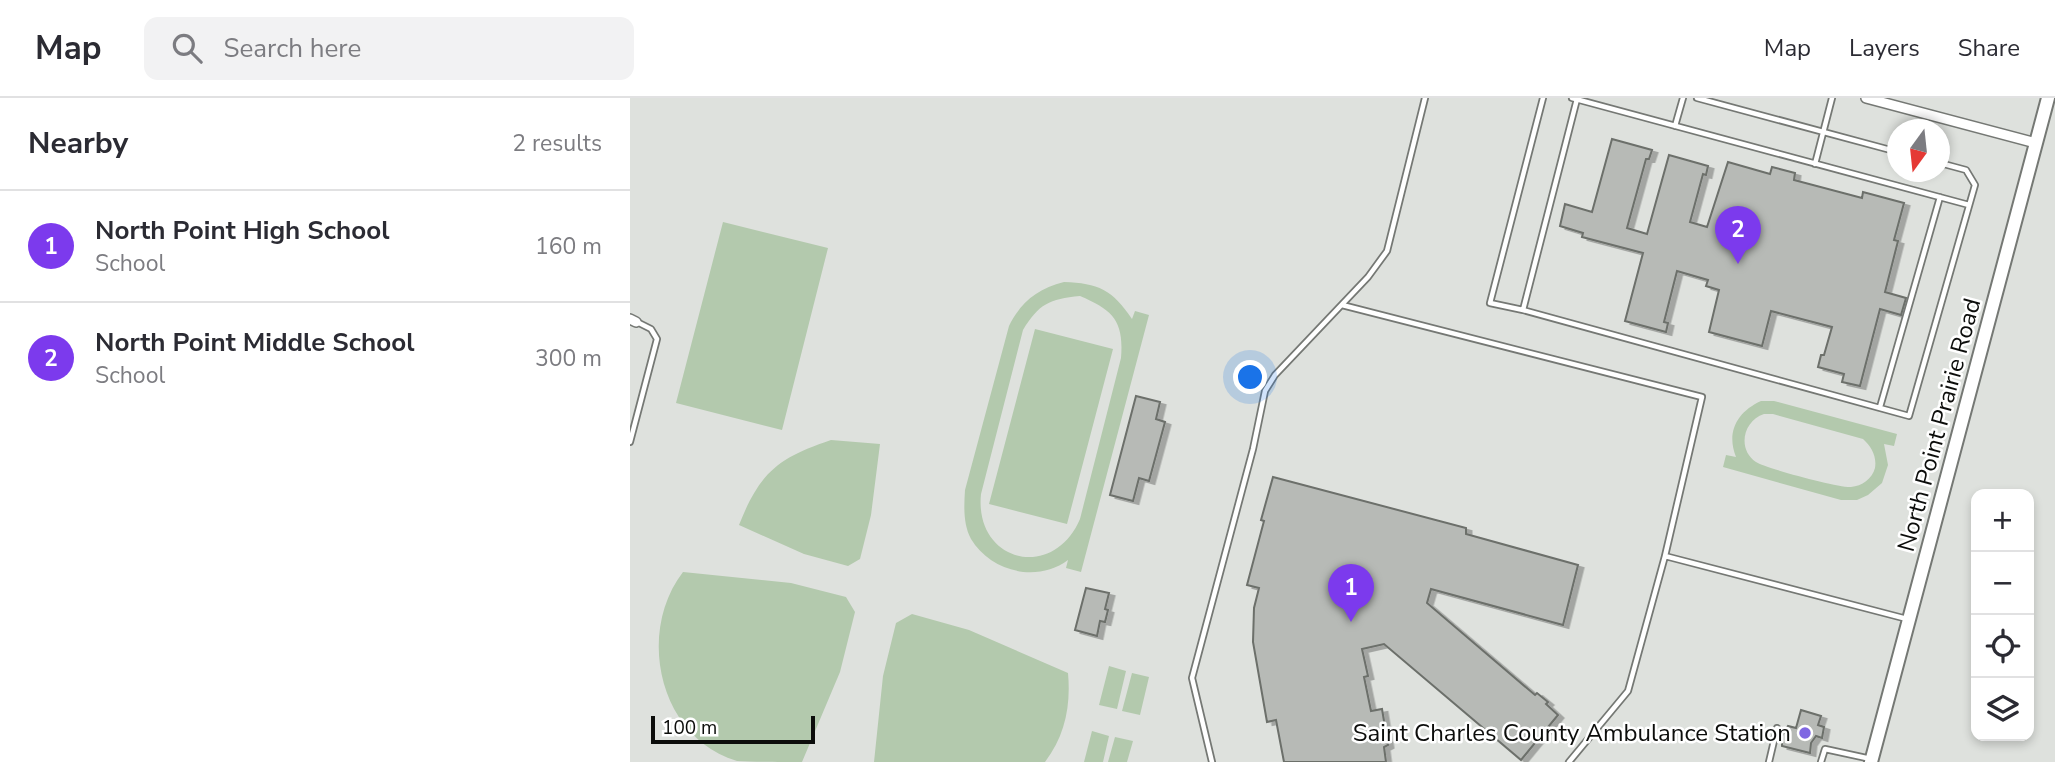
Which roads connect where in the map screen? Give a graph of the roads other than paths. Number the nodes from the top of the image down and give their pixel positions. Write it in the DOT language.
graph roads {
  1 [pos="1425,98"];
  2 [pos="1543,98"];
  3 [pos="1683,98"];
  4 [pos="1697,98"];
  5 [pos="1832,98"];
  6 [pos="1866,98"];
  7 [pos="2048,98"];
  8 [pos="1574,99"];
  9 [pos="1675,126"];
  10 [pos="1823,132"];
  11 [pos="2036,143"];
  12 [pos="1887,149"];
  13 [pos="1815,164"];
  14 [pos="1950,166"];
  15 [pos="1940,197"];
  16 [pos="1969,205"];
  17 [pos="1341,305"];
  18 [pos="1523,310"];
  19 [pos="633,320"];
  20 [pos="1880,407"];
  21 [pos="630,442"];
  22 [pos="1665,556"];
  23 [pos="1909,619"];
  24 [pos="1777,728"];
  25 [pos="1871,761"];
  26 [pos="1212,762"];
  27 [pos="1569,762"];
  28 [pos="1769,762"];
  29 [pos="1821,762"];
  1 -- 17 [label="lane"];
  2 -- 18 [label="lane"];
  3 -- 9 [label="lane"];
  4 -- 10 [label="lane"];
  5 -- 10 [label="lane"];
  6 -- 11 [label="street"];
  7 -- 11 [label="street, North Point Prairie Road"];
  8 -- 9 [label="lane"];
  8 -- 18 [label="lane"];
  9 -- 13 [label="lane"];
  10 -- 12 [label="lane"];
  10 -- 13 [label="lane"];
  11 -- 23 [label="street, North Point Prairie Road"];
  13 -- 15 [label="lane"];
  14 -- 16 [label="lane"];
  15 -- 16 [label="lane"];
  15 -- 20 [label="lane"];
  16 -- 20 [label="lane"];
  17 -- 22 [label="lane"];
  17 -- 26 [label="lane"];
  18 -- 20 [label="lane"];
  19 -- 21 [label="lane"];
  22 -- 23 [label="lane"];
  22 -- 27 [label="lane"];
  23 -- 25 [label="street, North Point Prairie Road"];
  24 -- 28 [label="lane"];
  25 -- 29 [label="lane"];
}
